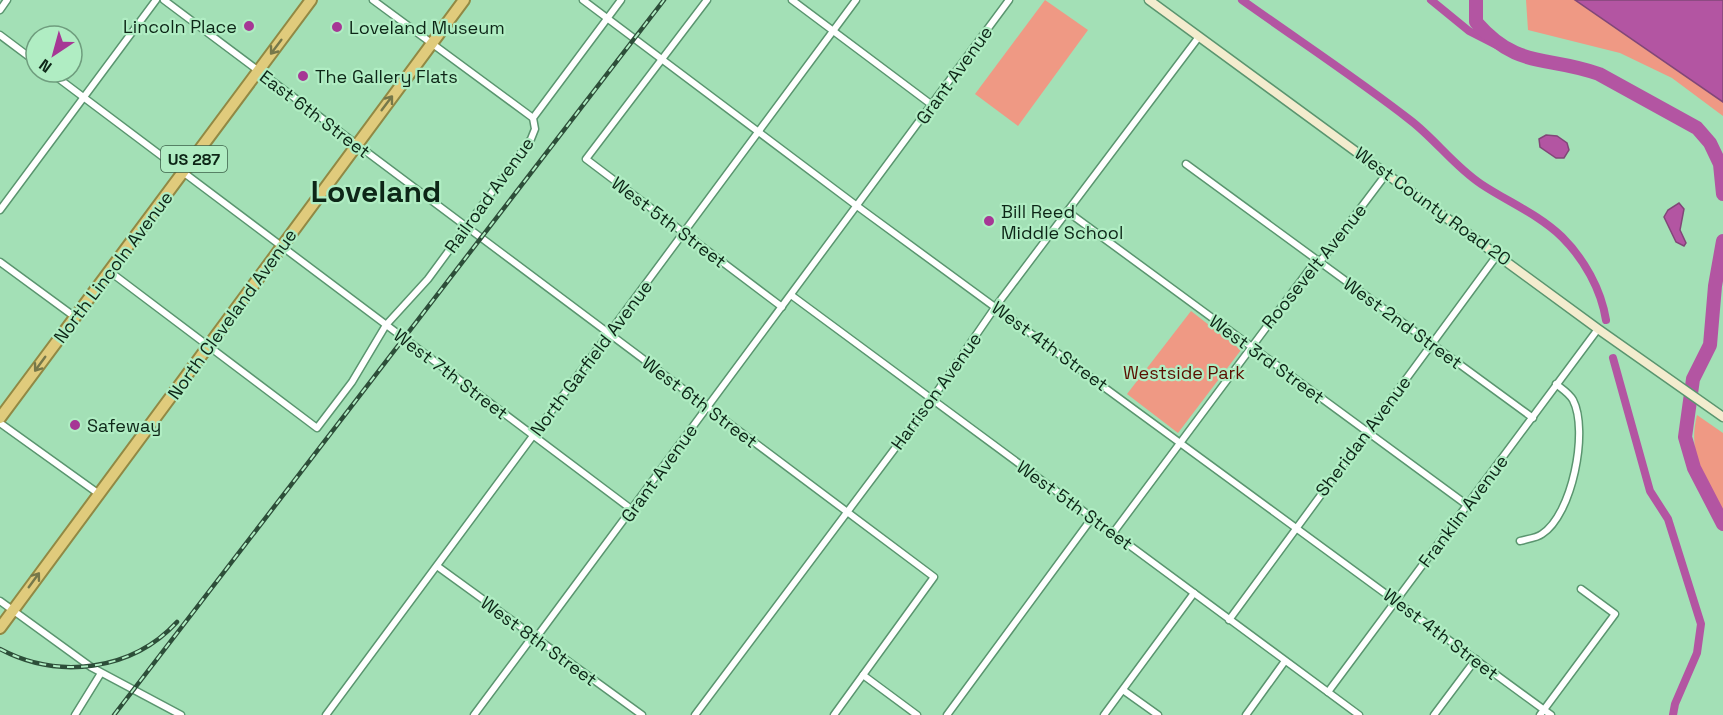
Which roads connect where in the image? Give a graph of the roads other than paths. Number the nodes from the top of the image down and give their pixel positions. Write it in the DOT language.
graph roads {
  1 [pos="7,0"];
  2 [pos="156,0"];
  3 [pos="164,0"];
  4 [pos="311,0"];
  5 [pos="373,0"];
  6 [pos="464,0"];
  7 [pos="583,0"];
  8 [pos="621,0"];
  9 [pos="708,0"];
  10 [pos="792,0"];
  11 [pos="856,0"];
  12 [pos="1149,0"];
  13 [pos="998,1"];
  14 [pos="1007,3"];
  15 [pos="0,10"];
  16 [pos="608,18"];
  17 [pos="833,31"];
  18 [pos="0,35"];
  19 [pos="1198,38"];
  20 [pos="432,43"];
  21 [pos="24,53"];
  22 [pos="663,60"];
  23 [pos="258,71"];
  24 [pos="66,84"];
  25 [pos="84,98"];
  26 [pos="932,105"];
  27 [pos="533,118"];
  28 [pos="758,132"];
  29 [pos="356,145"];
  30 [pos="1186,164"];
  31 [pos="184,173"];
  32 [pos="1387,173"];
  33 [pos="857,206"];
  34 [pos="0,210"];
  35 [pos="1068,212"];
  36 [pos="466,227"];
  37 [pos="684,233"];
  38 [pos="282,246"];
  39 [pos="1498,253"];
  40 [pos="1319,261"];
  41 [pos="0,262"];
  42 [pos="110,271"];
  43 [pos="791,295"];
  44 [pos="996,306"];
  45 [pos="782,307"];
  46 [pos="75,316"];
  47 [pos="386,325"];
  48 [pos="1598,329"];
  49 [pos="609,334"];
  50 [pos="1431,344"];
  51 [pos="209,346"];
  52 [pos="1250,347"];
  53 [pos="1556,384"];
  54 [pos="932,399"];
  55 [pos="706,408"];
  56 [pos="1720,415"];
  57 [pos="0,417"];
  58 [pos="1533,418"];
  59 [pos="0,423"];
  60 [pos="1366,432"];
  61 [pos="533,436"];
  62 [pos="1181,441"];
  63 [pos="99,494"];
  64 [pos="1467,506"];
  65 [pos="631,510"];
  66 [pos="847,511"];
  67 [pos="1092,518"];
  68 [pos="1296,526"];
  69 [pos="1113,533"];
  70 [pos="1520,541"];
  71 [pos="437,566"];
  72 [pos="1581,589"];
  73 [pos="1194,593"];
  74 [pos="1397,600"];
  75 [pos="0,601"];
  76 [pos="13,610"];
  77 [pos="1228,620"];
  78 [pos="0,628"];
  79 [pos="534,637"];
  80 [pos="1476,659"];
  81 [pos="1285,661"];
  82 [pos="101,673"];
  83 [pos="863,675"];
  84 [pos="1123,690"];
  85 [pos="1328,692"];
  86 [pos="1542,712"];
  87 [pos="75,715"];
  88 [pos="181,715"];
  89 [pos="326,715"];
  90 [pos="474,715"];
  91 [pos="642,715"];
  92 [pos="695,715"];
  93 [pos="834,715"];
  94 [pos="917,715"];
  95 [pos="947,715"];
  96 [pos="1104,715"];
  97 [pos="1158,715"];
  98 [pos="1246,715"];
  99 [pos="1359,715"];
  100 [pos="1434,715"];
  101 [pos="1551,715"];
  1 -- 15 [label="street"];
  2 -- 25 [label="street"];
  3 -- 23 [label="street, East 6th Street"];
  4 -- 23 [label="highway, North Lincoln Avenue / US 287, one-way"];
  5 -- 20 [label="street"];
  6 -- 20 [label="highway, North Cleveland Avenue"];
  7 -- 16 [label="street, West 4th Street"];
  8 -- 16 [label="street, Railroad Avenue"];
  9 -- 22 [label="street"];
  10 -- 17 [label="street"];
  11 -- 17 [label="street, North Garfield Avenue"];
  12 -- 19 [label="main road, West County Road 20"];
  13 -- 14 [label="street"];
  14 -- 26 [label="street, Grant Avenue"];
  16 -- 22 [label="street, West 4th Street"];
  16 -- 27 [label="street, Railroad Avenue"];
  17 -- 26 [label="street"];
  17 -- 28 [label="street, North Garfield Avenue"];
  18 -- 21 [label="street"];
  19 -- 32 [label="main road, West County Road 20"];
  19 -- 35 [label="street, Harrison Avenue"];
  20 -- 27 [label="street"];
  29 -- 20 [label="highway, North Cleveland Avenue, one-way"];
  22 -- 28 [label="street, West 4th Street"];
  22 -- 37 [label="street, West 5th Street"];
  23 -- 29 [label="street, East 6th Street"];
  23 -- 31 [label="highway, North Lincoln Avenue / US 287"];
  24 -- 25 [label="street, West 7th Street"];
  25 -- 31 [label="street, West 7th Street"];
  25 -- 34 [label="street"];
  26 -- 33 [label="street, Grant Avenue"];
  27 -- 36 [label="street, Railroad Avenue"];
  28 -- 33 [label="street, West 4th Street"];
  28 -- 37 [label="street, North Garfield Avenue"];
  29 -- 36 [label="street, East 6th Street"];
  29 -- 38 [label="highway, North Cleveland Avenue"];
  30 -- 40 [label="street, West 2nd Street"];
  31 -- 38 [label="street, West 7th Street"];
  31 -- 42 [label="highway, North Lincoln Avenue / US 287"];
  32 -- 39 [label="main road, West County Road 20"];
  32 -- 40 [label="street, Roosevelt Avenue"];
  33 -- 43 [label="street, Grant Avenue"];
  33 -- 44 [label="street, West 4th Street"];
  35 -- 44 [label="street, Harrison Avenue"];
  35 -- 52 [label="street, West 3rd Street"];
  36 -- 47 [label="street, Railroad Avenue"];
  36 -- 49 [label="street, West 6th Street"];
  37 -- 45 [label="street, West 5th Street"];
  37 -- 49 [label="street, North Garfield Avenue"];
  38 -- 47 [label="street, West 7th Street"];
  38 -- 51 [label="highway, North Cleveland Avenue"];
  39 -- 48 [label="main road, West County Road 20"];
  39 -- 50 [label="street, Sheridan Avenue"];
  40 -- 50 [label="street, West 2nd Street"];
  40 -- 52 [label="street, Roosevelt Avenue"];
  41 -- 46 [label="street"];
  42 -- 46 [label="highway, North Lincoln Avenue / US 287"];
  42 -- 51 [label="street"];
  43 -- 45 [label="street, Grant Avenue"];
  43 -- 54 [label="street, West 5th Street"];
  44 -- 54 [label="street, Harrison Avenue"];
  44 -- 62 [label="street, West 4th Street"];
  45 -- 55 [label="street, Grant Avenue"];
  46 -- 57 [label="highway, North Lincoln Avenue / US 287, one-way"];
  47 -- 51 [label="street, Railroad Avenue"];
  47 -- 61 [label="street, West 7th Street"];
  48 -- 53 [label="street, Franklin Avenue"];
  48 -- 56 [label="main road, West County Road 20"];
  49 -- 55 [label="street, West 6th Street"];
  49 -- 61 [label="street, North Garfield Avenue"];
  50 -- 58 [label="street, West 2nd Street"];
  50 -- 60 [label="street, Sheridan Avenue"];
  51 -- 63 [label="highway, North Cleveland Avenue"];
  52 -- 60 [label="street, West 3rd Street"];
  52 -- 62 [label="street, Roosevelt Avenue"];
  53 -- 58 [label="street, Franklin Avenue"];
  53 -- 70 [label="street"];
  54 -- 66 [label="street, Harrison Avenue"];
  54 -- 67 [label="street, West 5th Street"];
  55 -- 65 [label="street, Grant Avenue"];
  55 -- 66 [label="street, West 6th Street"];
  58 -- 64 [label="street, Franklin Avenue"];
  59 -- 63 [label="street"];
  60 -- 64 [label="street, West 3rd Street"];
  60 -- 68 [label="street, Sheridan Avenue"];
  61 -- 65 [label="street, West 7th Street"];
  61 -- 71 [label="street, North Garfield Avenue"];
  62 -- 68 [label="street, West 4th Street"];
  62 -- 69 [label="street, Roosevelt Avenue"];
  76 -- 63 [label="highway, North Cleveland Avenue, one-way"];
  64 -- 74 [label="street, Franklin Avenue"];
  65 -- 79 [label="street, Grant Avenue"];
  66 -- 83 [label="street, West 6th Street"];
  66 -- 92 [label="street, Harrison Avenue"];
  67 -- 69 [label="street, West 5th Street"];
  67 -- 95 [label="street"];
  68 -- 74 [label="street, West 4th Street"];
  68 -- 77 [label="street, Sheridan Avenue"];
  69 -- 73 [label="street, West 5th Street"];
  71 -- 79 [label="street, West 8th Street"];
  71 -- 89 [label="street, North Garfield Avenue"];
  72 -- 86 [label="street"];
  73 -- 77 [label="street, West 5th Street"];
  73 -- 84 [label="street"];
  74 -- 80 [label="street, West 4th Street"];
  74 -- 85 [label="street, Franklin Avenue"];
  75 -- 76 [label="street"];
  76 -- 78 [label="highway, North Cleveland Avenue"];
  76 -- 82 [label="street"];
  77 -- 81 [label="street, West 5th Street"];
  79 -- 90 [label="street, Grant Avenue"];
  79 -- 91 [label="street, West 8th Street"];
  80 -- 86 [label="street, West 4th Street"];
  80 -- 100 [label="street"];
  81 -- 85 [label="street, West 5th Street"];
  81 -- 98 [label="street"];
  82 -- 87 [label="street"];
  82 -- 88 [label="street"];
  83 -- 93 [label="street"];
  83 -- 94 [label="street"];
  84 -- 96 [label="street"];
  84 -- 97 [label="street"];
  85 -- 99 [label="street, West 5th Street"];
  86 -- 101 [label="street, West 4th Street"];
}
